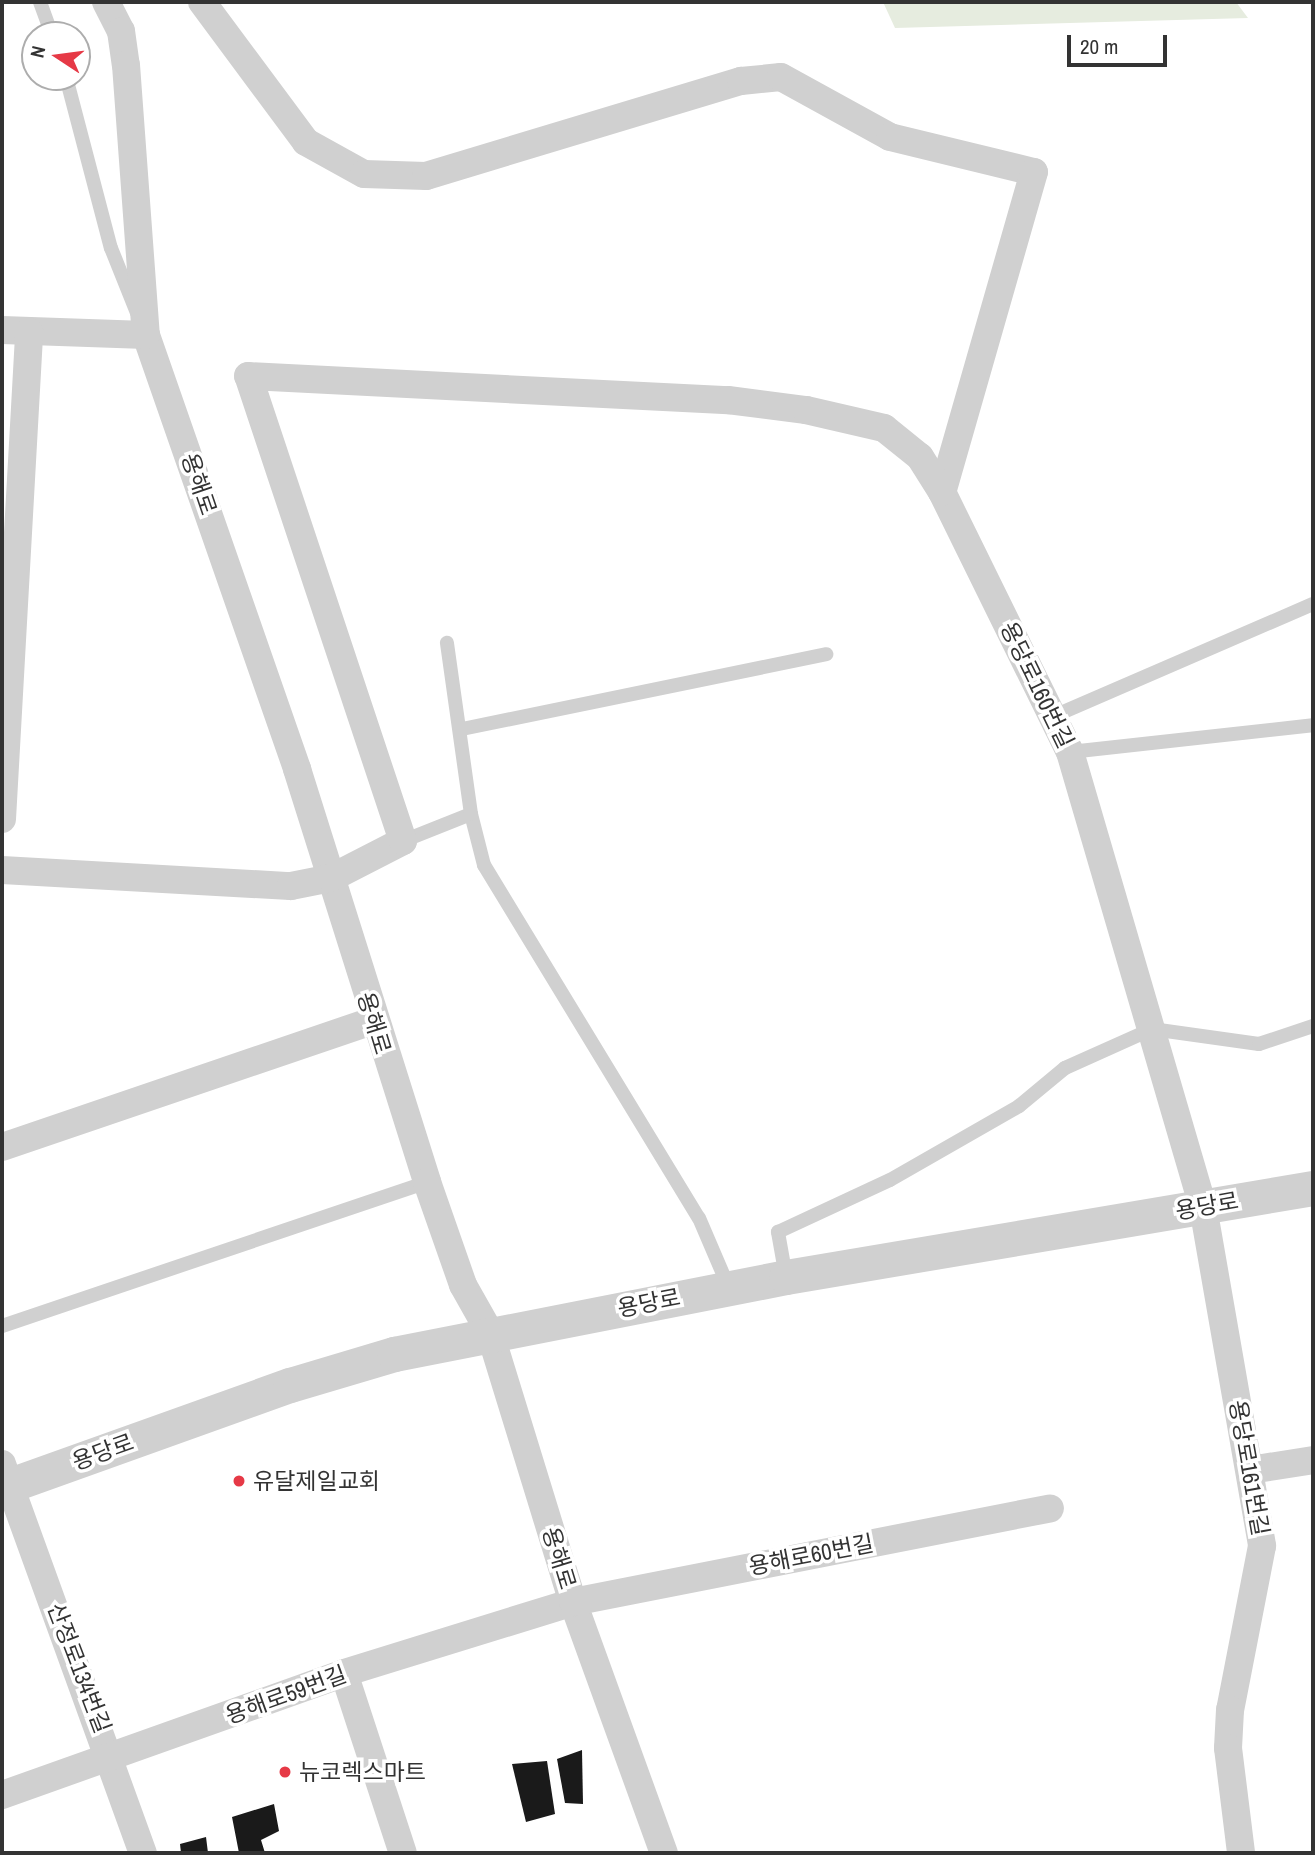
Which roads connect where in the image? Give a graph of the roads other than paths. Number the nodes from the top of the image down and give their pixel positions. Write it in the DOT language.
graph roads {
  1 [pos="40,2"];
  2 [pos="106,2"];
  3 [pos="202,2"];
  4 [pos="47,21"];
  5 [pos="70,91"];
  6 [pos="15,331"];
  7 [pos="146,335"];
  8 [pos="942,492"];
  9 [pos="1313,604"];
  10 [pos="447,643"];
  11 [pos="826,654"];
  12 [pos="1055,716"];
  13 [pos="1313,726"];
  14 [pos="462,729"];
  15 [pos="1070,751"];
  16 [pos="471,814"];
  17 [pos="2,820"];
  18 [pos="403,841"];
  19 [pos="2,870"];
  20 [pos="331,878"];
  21 [pos="372,1021"];
  22 [pos="1313,1027"];
  23 [pos="1152,1029"];
  24 [pos="2,1147"];
  25 [pos="427,1182"];
  26 [pos="1313,1188"];
  27 [pos="1203,1207"];
  28 [pos="786,1277"];
  29 [pos="729,1288"];
  30 [pos="2,1326"];
  31 [pos="489,1333"];
  32 [pos="1313,1461"];
  33 [pos="1250,1470"];
  34 [pos="4,1479"];
  35 [pos="1050,1508"];
  36 [pos="573,1602"];
  37 [pos="344,1673"];
  38 [pos="113,1757"];
  39 [pos="2,1795"];
  40 [pos="143,1853"];
  41 [pos="403,1853"];
  42 [pos="664,1853"];
  43 [pos="1241,1853"];
  1 -- 4 [label="lane"];
  2 -- 7 [label="street, 용해로"];
  3 -- 8 [label="street"];
  5 -- 7 [label="lane"];
  6 -- 7 [label="street"];
  6 -- 17 [label="street"];
  7 -- 20 [label="street, 용해로"];
  8 -- 12 [label="street, 용당로160번길"];
  8 -- 18 [label="street, 용당로160번길"];
  9 -- 12 [label="lane"];
  10 -- 14 [label="lane"];
  11 -- 14 [label="lane"];
  12 -- 15 [label="street, 용당로160번길"];
  13 -- 15 [label="lane"];
  14 -- 16 [label="lane"];
  15 -- 23 [label="street, 용당로160번길"];
  16 -- 18 [label="lane"];
  16 -- 29 [label="lane"];
  18 -- 20 [label="street"];
  19 -- 20 [label="street"];
  20 -- 21 [label="street, 용해로"];
  21 -- 24 [label="street"];
  21 -- 25 [label="street, 용해로"];
  22 -- 23 [label="lane"];
  23 -- 27 [label="street, 용당로160번길"];
  23 -- 28 [label="lane"];
  25 -- 30 [label="lane"];
  25 -- 31 [label="street, 용해로"];
  26 -- 27 [label="street, 용당로"];
  27 -- 28 [label="street, 용당로"];
  27 -- 33 [label="street, 용당로161번길"];
  28 -- 29 [label="street, 용당로"];
  29 -- 31 [label="street, 용당로"];
  31 -- 34 [label="street, 용당로"];
  31 -- 36 [label="street, 용해로"];
  32 -- 33 [label="street"];
  33 -- 43 [label="street, 용당로161번길"];
  34 -- 38 [label="street, 산정로134번길"];
  35 -- 36 [label="street, 용해로60번길"];
  36 -- 37 [label="street, 용해로59번길"];
  36 -- 42 [label="street, 용해로"];
  37 -- 38 [label="street, 용해로59번길"];
  37 -- 41 [label="street"];
  38 -- 39 [label="street, 용해로59번길"];
  38 -- 40 [label="street, 산정로134번길"];
}
